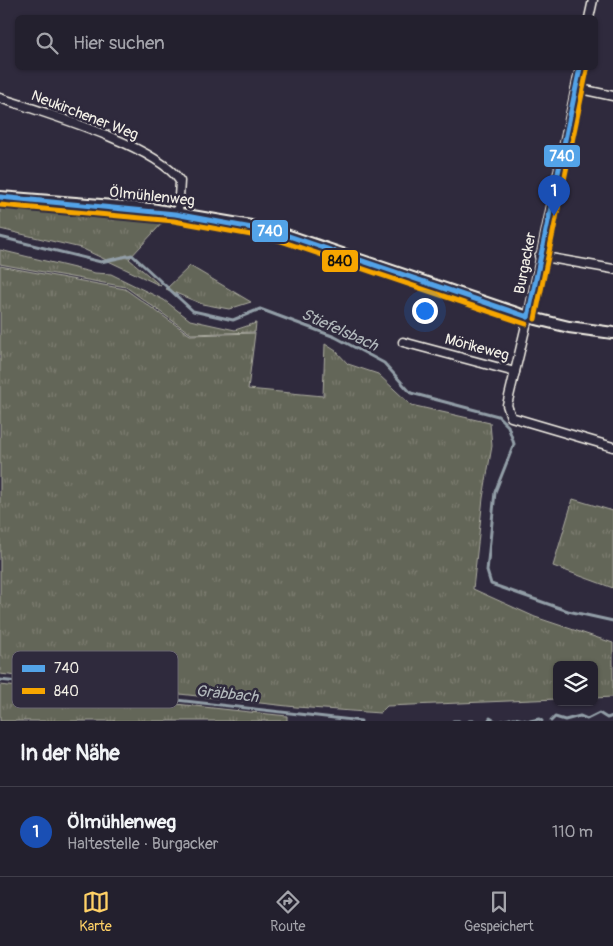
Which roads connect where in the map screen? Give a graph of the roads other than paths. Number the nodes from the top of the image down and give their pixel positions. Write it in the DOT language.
graph roads {
  1 [pos="593,0"];
  2 [pos="590,15"];
  3 [pos="580,70"];
  4 [pos="576,88"];
  5 [pos="613,96"];
  6 [pos="0,98"];
  7 [pos="0,198"];
  8 [pos="178,213"];
  9 [pos="539,256"];
  10 [pos="613,269"];
  11 [pos="528,317"];
  12 [pos="613,333"];
  13 [pos="403,342"];
  14 [pos="515,372"];
  15 [pos="613,447"];
  1 -- 2 [label="street"];
  3 -- 4 [label="street, Burgacker"];
  4 -- 5 [label="street"];
  4 -- 9 [label="street, Burgacker"];
  6 -- 8 [label="street, Neukirchener Weg"];
  7 -- 8 [label="main road, Ölmühlenweg"];
  8 -- 11 [label="main road, Ölmühlenweg"];
  9 -- 10 [label="street"];
  9 -- 11 [label="street, Burgacker"];
  11 -- 12 [label="main road, Ölmühlenweg"];
  11 -- 14 [label="street, Mörikeweg"];
  13 -- 14 [label="street, Mörikeweg"];
  14 -- 15 [label="street, Mörikeweg"];
}
